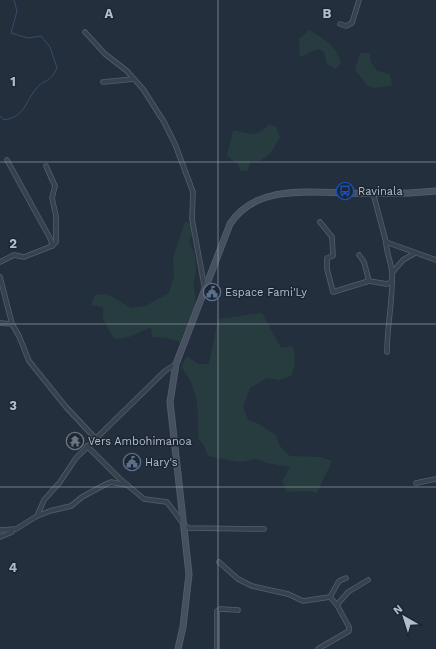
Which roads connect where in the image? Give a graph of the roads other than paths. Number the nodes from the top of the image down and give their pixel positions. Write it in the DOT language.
graph roads {
  1 [pos="359,0"];
  2 [pos="340,24"];
  3 [pos="85,32"];
  4 [pos="134,79"];
  5 [pos="103,82"];
  6 [pos="7,160"];
  7 [pos="46,166"];
  8 [pos="436,191"];
  9 [pos="373,194"];
  10 [pos="320,222"];
  11 [pos="386,242"];
  12 [pos="52,246"];
  13 [pos="416,253"];
  14 [pos="359,256"];
  15 [pos="436,260"];
  16 [pos="0,262"];
  17 [pos="392,273"];
  18 [pos="0,277"];
  19 [pos="369,281"];
  20 [pos="392,281"];
  21 [pos="205,292"];
  22 [pos="0,323"];
  23 [pos="12,324"];
  24 [pos="387,352"];
  25 [pos="176,364"];
  26 [pos="96,438"];
  27 [pos="86,446"];
  28 [pos="436,479"];
  29 [pos="416,483"];
  30 [pos="130,486"];
  31 [pos="37,516"];
  32 [pos="185,526"];
  33 [pos="264,529"];
  34 [pos="0,530"];
  35 [pos="12,532"];
  36 [pos="0,537"];
  37 [pos="219,562"];
  38 [pos="346,578"];
  39 [pos="368,580"];
  40 [pos="330,597"];
  41 [pos="337,605"];
  42 [pos="238,610"];
  43 [pos="178,649"];
  44 [pos="217,649"];
  45 [pos="318,649"];
  1 -- 2 [label="street"];
  3 -- 4 [label="street"];
  4 -- 5 [label="street"];
  4 -- 21 [label="street"];
  6 -- 12 [label="street"];
  7 -- 12 [label="street"];
  8 -- 9 [label="main road"];
  9 -- 11 [label="street"];
  9 -- 21 [label="main road"];
  10 -- 19 [label="street"];
  11 -- 13 [label="street"];
  11 -- 17 [label="street"];
  12 -- 16 [label="street"];
  13 -- 15 [label="street"];
  13 -- 17 [label="street"];
  14 -- 19 [label="street"];
  17 -- 20 [label="street"];
  18 -- 23 [label="street"];
  19 -- 20 [label="street"];
  20 -- 24 [label="street"];
  21 -- 25 [label="main road"];
  22 -- 23 [label="street"];
  23 -- 26 [label="street"];
  25 -- 26 [label="street"];
  25 -- 32 [label="main road"];
  26 -- 27 [label="street"];
  27 -- 30 [label="street"];
  27 -- 31 [label="street"];
  28 -- 29 [label="street"];
  30 -- 31 [label="street"];
  30 -- 32 [label="street"];
  31 -- 34 [label="street"];
  32 -- 33 [label="street"];
  32 -- 43 [label="main road"];
  35 -- 36 [label="street"];
  37 -- 40 [label="street"];
  38 -- 40 [label="street"];
  39 -- 41 [label="street"];
  40 -- 41 [label="street"];
  41 -- 45 [label="street"];
  42 -- 44 [label="street"];
}
